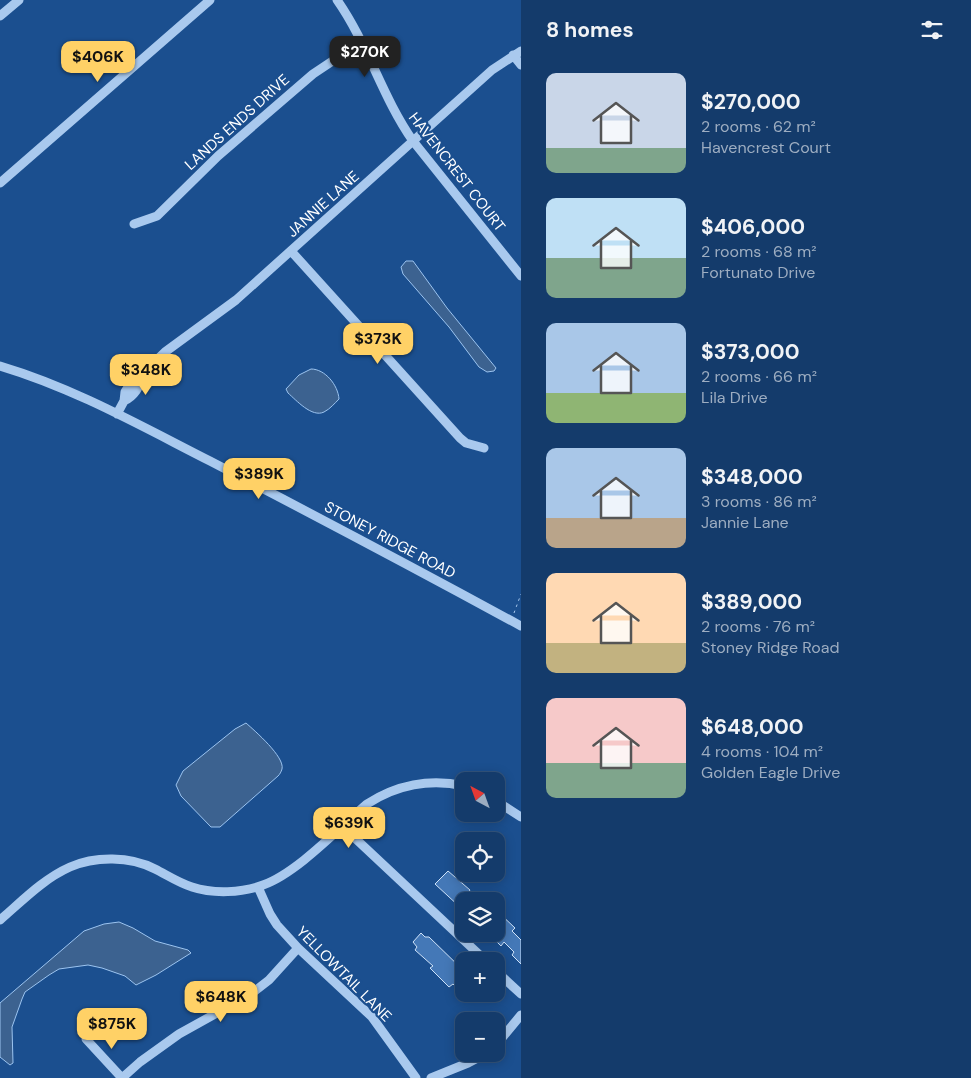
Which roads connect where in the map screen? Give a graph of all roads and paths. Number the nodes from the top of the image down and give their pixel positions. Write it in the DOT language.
graph roads {
  1 [pos="19,0"];
  2 [pos="210,0"];
  3 [pos="337,0"];
  4 [pos="2,12"];
  5 [pos="364,46"];
  6 [pos="517,53"];
  7 [pos="521,65"];
  8 [pos="413,141"];
  9 [pos="0,183"];
  10 [pos="134,224"];
  11 [pos="291,251"];
  12 [pos="521,276"];
  13 [pos="0,366"];
  14 [pos="117,414"];
  15 [pos="484,448"];
  16 [pos="521,594"];
  17 [pos="511,620"];
  18 [pos="521,626"];
  19 [pos="455,784"];
  20 [pos="505,807"];
  21 [pos="521,817"];
  22 [pos="342,826"];
  23 [pos="258,887"];
  24 [pos="0,920"];
  25 [pos="298,948"];
  26 [pos="476,952"];
  27 [pos="505,979"];
  28 [pos="521,994"];
  29 [pos="521,1015"];
  30 [pos="505,1034"];
  31 [pos="86,1039"];
  32 [pos="471,1062"];
  33 [pos="122,1078"];
  34 [pos="416,1078"];
  35 [pos="432,1078"];
  1 -- 4 [label="street"];
  2 -- 9 [label="street"];
  3 -- 5 [label="street, HAVENCREST COURT"];
  5 -- 8 [label="street, HAVENCREST COURT"];
  5 -- 10 [label="street, LANDS ENDS DRIVE"];
  6 -- 7 [label="street"];
  6 -- 8 [label="street, JANNIE LANE"];
  8 -- 11 [label="street, JANNIE LANE"];
  8 -- 12 [label="street, HAVENCREST COURT"];
  11 -- 14 [label="street, JANNIE LANE"];
  11 -- 15 [label="street"];
  13 -- 14 [label="street, STONEY RIDGE ROAD"];
  14 -- 17 [label="street, STONEY RIDGE ROAD"];
  16 -- 17 [label="path"];
  17 -- 18 [label="street, STONEY RIDGE ROAD"];
  19 -- 22 [label="street"];
  20 -- 21 [label="street"];
  22 -- 23 [label="street"];
  22 -- 26 [label="street"];
  23 -- 24 [label="street"];
  23 -- 25 [label="street, YELLOWTAIL LANE"];
  25 -- 33 [label="street"];
  25 -- 34 [label="street, YELLOWTAIL LANE"];
  27 -- 28 [label="street"];
  29 -- 30 [label="street"];
  31 -- 33 [label="street"];
  32 -- 35 [label="street"];
}
